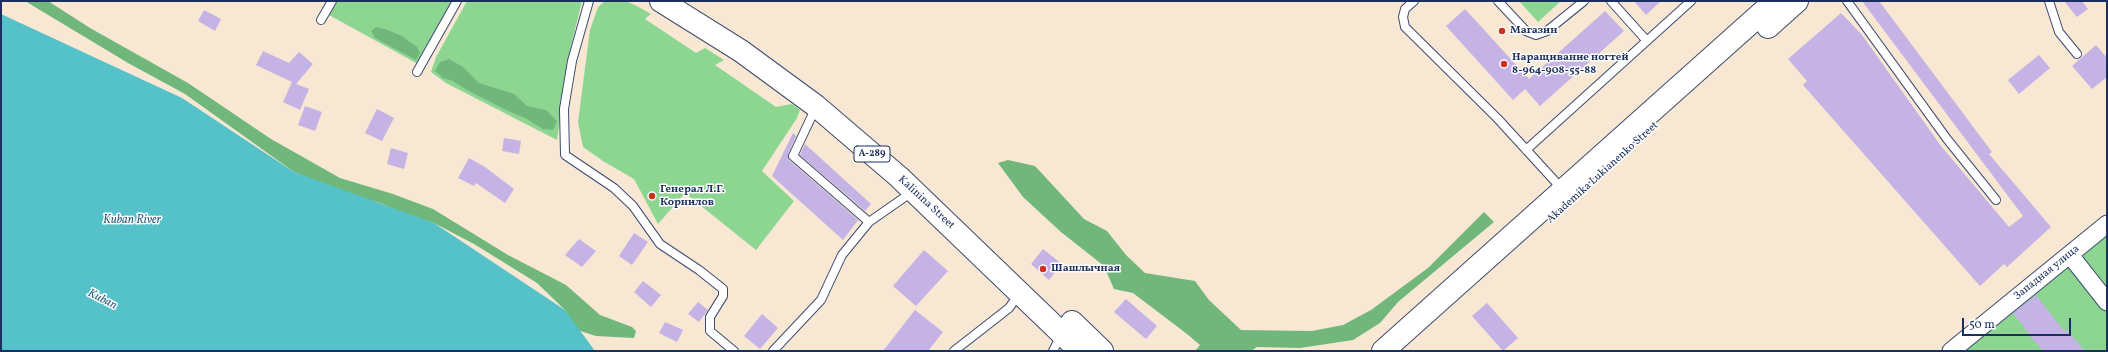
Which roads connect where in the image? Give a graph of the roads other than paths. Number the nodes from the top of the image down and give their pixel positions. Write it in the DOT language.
graph roads {
  1 [pos="332,1"];
  2 [pos="457,1"];
  3 [pos="589,1"];
  4 [pos="661,1"];
  5 [pos="689,1"];
  6 [pos="1414,1"];
  7 [pos="1498,1"];
  8 [pos="1584,1"];
  9 [pos="1611,1"];
  10 [pos="1691,1"];
  11 [pos="1775,1"];
  12 [pos="1797,1"];
  13 [pos="1848,1"];
  14 [pos="2049,1"];
  15 [pos="321,20"];
  16 [pos="1647,41"];
  17 [pos="2077,54"];
  18 [pos="417,72"];
  19 [pos="816,106"];
  20 [pos="1526,150"];
  21 [pos="913,191"];
  22 [pos="1563,191"];
  23 [pos="1996,200"];
  24 [pos="869,222"];
  25 [pos="2107,224"];
  26 [pos="2070,255"];
  27 [pos="1020,293"];
  28 [pos="2107,302"];
  29 [pos="1058,342"];
  30 [pos="1405,345"];
  31 [pos="734,351"];
  32 [pos="773,351"];
  33 [pos="954,351"];
  34 [pos="1080,351"];
  35 [pos="1102,351"];
  36 [pos="1383,351"];
  37 [pos="1950,351"];
  1 -- 15 [label="lane"];
  2 -- 18 [label="lane"];
  3 -- 31 [label="lane"];
  4 -- 19 [label="highway, Kalinina Street / А-289"];
  5 -- 35 [label="highway, Kalinina Street / А-289"];
  6 -- 20 [label="lane"];
  7 -- 8 [label="lane"];
  9 -- 16 [label="lane"];
  10 -- 16 [label="lane"];
  11 -- 22 [label="highway, Akademika Lukianenko Street"];
  12 -- 30 [label="highway, Akademika Lukianenko Street"];
  13 -- 23 [label="lane"];
  14 -- 17 [label="lane"];
  16 -- 20 [label="lane"];
  19 -- 21 [label="highway, Kalinina Street / А-289"];
  19 -- 24 [label="lane"];
  20 -- 22 [label="lane"];
  21 -- 24 [label="lane"];
  21 -- 27 [label="highway, Kalinina Street / А-289"];
  22 -- 30 [label="highway, Akademika Lukianenko Street"];
  24 -- 32 [label="lane"];
  25 -- 26 [label="street, Западная улица"];
  26 -- 28 [label="street"];
  26 -- 37 [label="street, Западная улица"];
  27 -- 29 [label="highway, Kalinina Street / А-289"];
  27 -- 33 [label="lane"];
  29 -- 34 [label="highway, Kalinina Street / А-289"];
  30 -- 36 [label="highway"];
}
